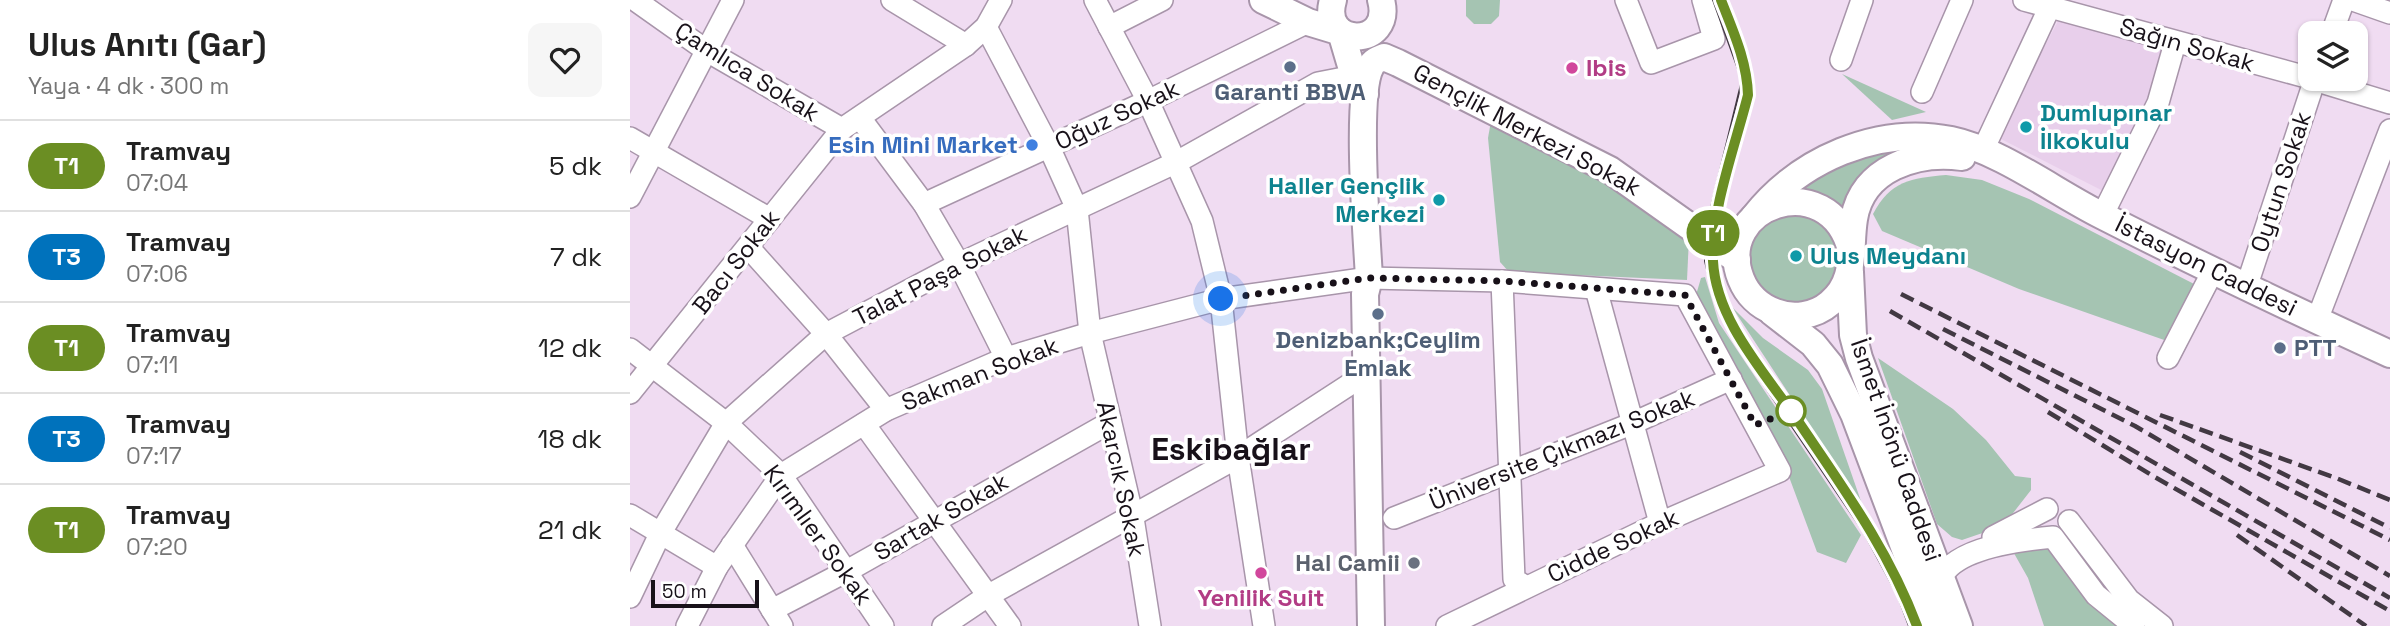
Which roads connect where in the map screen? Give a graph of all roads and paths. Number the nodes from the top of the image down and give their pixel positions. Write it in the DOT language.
graph roads {
  1 [pos="635,0"];
  2 [pos="733,0"];
  3 [pos="1002,0"];
  4 [pos="1095,0"];
  5 [pos="1162,0"];
  6 [pos="1262,0"];
  7 [pos="1333,0"];
  8 [pos="1381,0"];
  9 [pos="1626,0"];
  10 [pos="1862,0"];
  11 [pos="1962,0"];
  12 [pos="2024,0"];
  13 [pos="2344,0"];
  14 [pos="2353,0"];
  15 [pos="903,3"];
  16 [pos="2052,3"];
  17 [pos="1705,5"];
  18 [pos="2390,13"];
  19 [pos="2336,21"];
  20 [pos="1308,22"];
  21 [pos="986,27"];
  22 [pos="1109,27"];
  23 [pos="2175,43"];
  24 [pos="966,45"];
  25 [pos="707,51"];
  26 [pos="1363,55"];
  27 [pos="1842,60"];
  28 [pos="2298,75"];
  29 [pos="2309,91"];
  30 [pos="2352,91"];
  31 [pos="1922,92"];
  32 [pos="1148,101"];
  33 [pos="2390,103"];
  34 [pos="860,118"];
  35 [pos="842,129"];
  36 [pos="2390,130"];
  37 [pos="630,138"];
  38 [pos="1049,146"];
  39 [pos="1983,150"];
  40 [pos="655,153"];
  41 [pos="1177,162"];
  42 [pos="2025,174"];
  43 [pos="630,197"];
  44 [pos="924,204"];
  45 [pos="1077,209"];
  46 [pos="2102,216"];
  47 [pos="1754,217"];
  48 [pos="770,219"];
  49 [pos="748,248"];
  50 [pos="1737,260"];
  51 [pos="1851,260"];
  52 [pos="959,264"];
  53 [pos="2214,269"];
  54 [pos="1369,278"];
  55 [pos="1502,281"];
  56 [pos="2247,285"];
  57 [pos="1597,289"];
  58 [pos="1221,299"];
  59 [pos="1769,309"];
  60 [pos="2317,320"];
  61 [pos="1090,333"];
  62 [pos="826,334"];
  63 [pos="630,349"];
  64 [pos="2390,354"];
  65 [pos="1006,358"];
  66 [pos="2168,358"];
  67 [pos="653,366"];
  68 [pos="1366,368"];
  69 [pos="1731,379"];
  70 [pos="630,393"];
  71 [pos="886,410"];
  72 [pos="726,423"];
  73 [pos="1109,423"];
  74 [pos="864,424"];
  75 [pos="1631,424"];
  76 [pos="1238,457"];
  77 [pos="1512,472"];
  78 [pos="781,475"];
  79 [pos="2047,509"];
  80 [pos="630,515"];
  81 [pos="1133,518"];
  82 [pos="1394,518"];
  83 [pos="934,520"];
  84 [pos="2069,521"];
  85 [pos="1660,523"];
  86 [pos="660,534"];
  87 [pos="2053,537"];
  88 [pos="1927,541"];
  89 [pos="732,545"];
  90 [pos="717,567"];
  91 [pos="847,571"];
  92 [pos="1941,578"];
  93 [pos="1526,587"];
  94 [pos="989,595"];
  95 [pos="630,597"];
  96 [pos="777,618"];
  97 [pos="687,626"];
  98 [pos="883,626"];
  99 [pos="943,626"];
  100 [pos="1010,626"];
  101 [pos="1150,626"];
  102 [pos="1264,626"];
  103 [pos="1371,626"];
  104 [pos="1387,626"];
  105 [pos="1447,626"];
  106 [pos="1934,626"];
  107 [pos="1959,626"];
  108 [pos="2134,626"];
  109 [pos="2162,626"];
  1 -- 25 [label="street, Çamlıca Sokak"];
  2 -- 25 [label="street"];
  3 -- 21 [label="street"];
  4 -- 22 [label="street"];
  5 -- 22 [label="street"];
  6 -- 20 [label="main road, Gençlik Merkezi Sokak"];
  7 -- 26 [label="main road"];
  8 -- 26 [label="main road"];
  9 -- 17 [label="street"];
  10 -- 27 [label="street"];
  11 -- 31 [label="street"];
  12 -- 16 [label="street, Sağın Sokak"];
  13 -- 19 [label="street"];
  14 -- 18 [label="street"];
  15 -- 24 [label="street"];
  16 -- 23 [label="street, Sağın Sokak"];
  16 -- 39 [label="street"];
  20 -- 26 [label="main road, Gençlik Merkezi Sokak"];
  20 -- 32 [label="street, Oğuz Sokak"];
  21 -- 24 [label="street"];
  21 -- 38 [label="street, Akarcık Sokak"];
  22 -- 32 [label="street"];
  23 -- 28 [label="street, Sağın Sokak"];
  23 -- 46 [label="street"];
  24 -- 34 [label="street"];
  25 -- 35 [label="street, Çamlıca Sokak"];
  25 -- 40 [label="street"];
  26 -- 41 [label="street, Talat Paşa Sokak"];
  26 -- 50 [label="main road, Gençlik Merkezi Sokak"];
  26 -- 54 [label="main road"];
  29 -- 56 [label="street, Oytun Sokak"];
  30 -- 33 [label="street, Sağın Sokak"];
  32 -- 38 [label="street, Oğuz Sokak"];
  32 -- 41 [label="street"];
  34 -- 35 [label="street, Çamlıca Sokak"];
  34 -- 44 [label="street"];
  35 -- 48 [label="street, Bacı Sokak"];
  36 -- 60 [label="street"];
  37 -- 40 [label="street"];
  38 -- 44 [label="street, Oğuz Sokak"];
  38 -- 45 [label="street, Akarcık Sokak"];
  39 -- 42 [label="main road"];
  39 -- 47 [label="main road"];
  40 -- 43 [label="street"];
  40 -- 48 [label="street"];
  41 -- 45 [label="street, Talat Paşa Sokak"];
  41 -- 58 [label="street"];
  42 -- 46 [label="main road, İstasyon Caddesi"];
  42 -- 51 [label="main road, İsmet İnönü Caddesi"];
  44 -- 52 [label="street"];
  45 -- 52 [label="street, Talat Paşa Sokak"];
  45 -- 61 [label="street, Akarcık Sokak"];
  46 -- 53 [label="main road, İstasyon Caddesi"];
  47 -- 50 [label="main road"];
  47 -- 51 [label="main road"];
  48 -- 49 [label="street, Bacı Sokak"];
  49 -- 62 [label="street"];
  49 -- 67 [label="street, Bacı Sokak"];
  50 -- 59 [label="main road"];
  51 -- 59 [label="main road"];
  51 -- 88 [label="main road, İsmet İnönü Caddesi"];
  52 -- 62 [label="street, Talat Paşa Sokak"];
  52 -- 65 [label="street"];
  53 -- 56 [label="main road, İstasyon Caddesi"];
  53 -- 66 [label="street"];
  54 -- 55 [label="street, Sakman Sokak"];
  54 -- 58 [label="street, Sakman Sokak"];
  54 -- 68 [label="main road"];
  54 -- 104 [label="main road"];
  55 -- 57 [label="street, Sakman Sokak"];
  55 -- 77 [label="street"];
  56 -- 60 [label="main road, İstasyon Caddesi"];
  57 -- 69 [label="street, Sakman Sokak"];
  57 -- 75 [label="street"];
  58 -- 61 [label="street, Sakman Sokak"];
  58 -- 76 [label="street"];
  59 -- 106 [label="main road, İsmet İnönü Caddesi"];
  60 -- 64 [label="main road, İstasyon Caddesi"];
  61 -- 65 [label="street, Sakman Sokak"];
  61 -- 73 [label="street, Akarcık Sokak"];
  62 -- 71 [label="street"];
  62 -- 72 [label="street, Talat Paşa Sokak"];
  63 -- 67 [label="street, Kırımlıer Sokak"];
  65 -- 71 [label="street, Sakman Sokak"];
  67 -- 70 [label="street, Bacı Sokak"];
  67 -- 72 [label="street, Kırımlıer Sokak"];
  68 -- 76 [label="street"];
  68 -- 103 [label="main road"];
  69 -- 75 [label="street, Üniversite Çıkmazı Sokak"];
  69 -- 85 [label="street, Cidde Sokak"];
  71 -- 74 [label="street, Sakman Sokak"];
  72 -- 78 [label="street, Kırımlıer Sokak"];
  72 -- 86 [label="street, Talat Paşa Sokak"];
  73 -- 81 [label="street, Akarcık Sokak"];
  73 -- 83 [label="street, Sartak Sokak"];
  74 -- 78 [label="street, Sakman Sokak"];
  74 -- 83 [label="street"];
  75 -- 77 [label="street, Üniversite Çıkmazı Sokak"];
  75 -- 85 [label="street"];
  76 -- 81 [label="street"];
  76 -- 102 [label="street"];
  77 -- 82 [label="street, Üniversite Çıkmazı Sokak"];
  77 -- 93 [label="street"];
  78 -- 89 [label="street, Sakman Sokak"];
  78 -- 91 [label="street, Kırımlıer Sokak"];
  79 -- 84 [label="street"];
  79 -- 87 [label="street"];
  79 -- 88 [label="street"];
  80 -- 86 [label="street"];
  81 -- 94 [label="street"];
  81 -- 101 [label="street, Akarcık Sokak"];
  83 -- 91 [label="street, Sartak Sokak"];
  83 -- 94 [label="street"];
  84 -- 87 [label="street"];
  84 -- 109 [label="street"];
  85 -- 93 [label="street, Cidde Sokak"];
  86 -- 90 [label="street"];
  86 -- 95 [label="street, Talat Paşa Sokak"];
  87 -- 92 [label="street"];
  87 -- 108 [label="street"];
  88 -- 92 [label="main road, İsmet İnönü Caddesi"];
  89 -- 90 [label="street, Sakman Sokak"];
  89 -- 96 [label="street"];
  90 -- 97 [label="street, Sakman Sokak"];
  91 -- 96 [label="street, Sartak Sokak"];
  91 -- 98 [label="street, Kırımlıer Sokak"];
  92 -- 107 [label="main road, İsmet İnönü Caddesi"];
  93 -- 105 [label="street, Cidde Sokak"];
  94 -- 99 [label="street"];
  94 -- 100 [label="street"];
}
